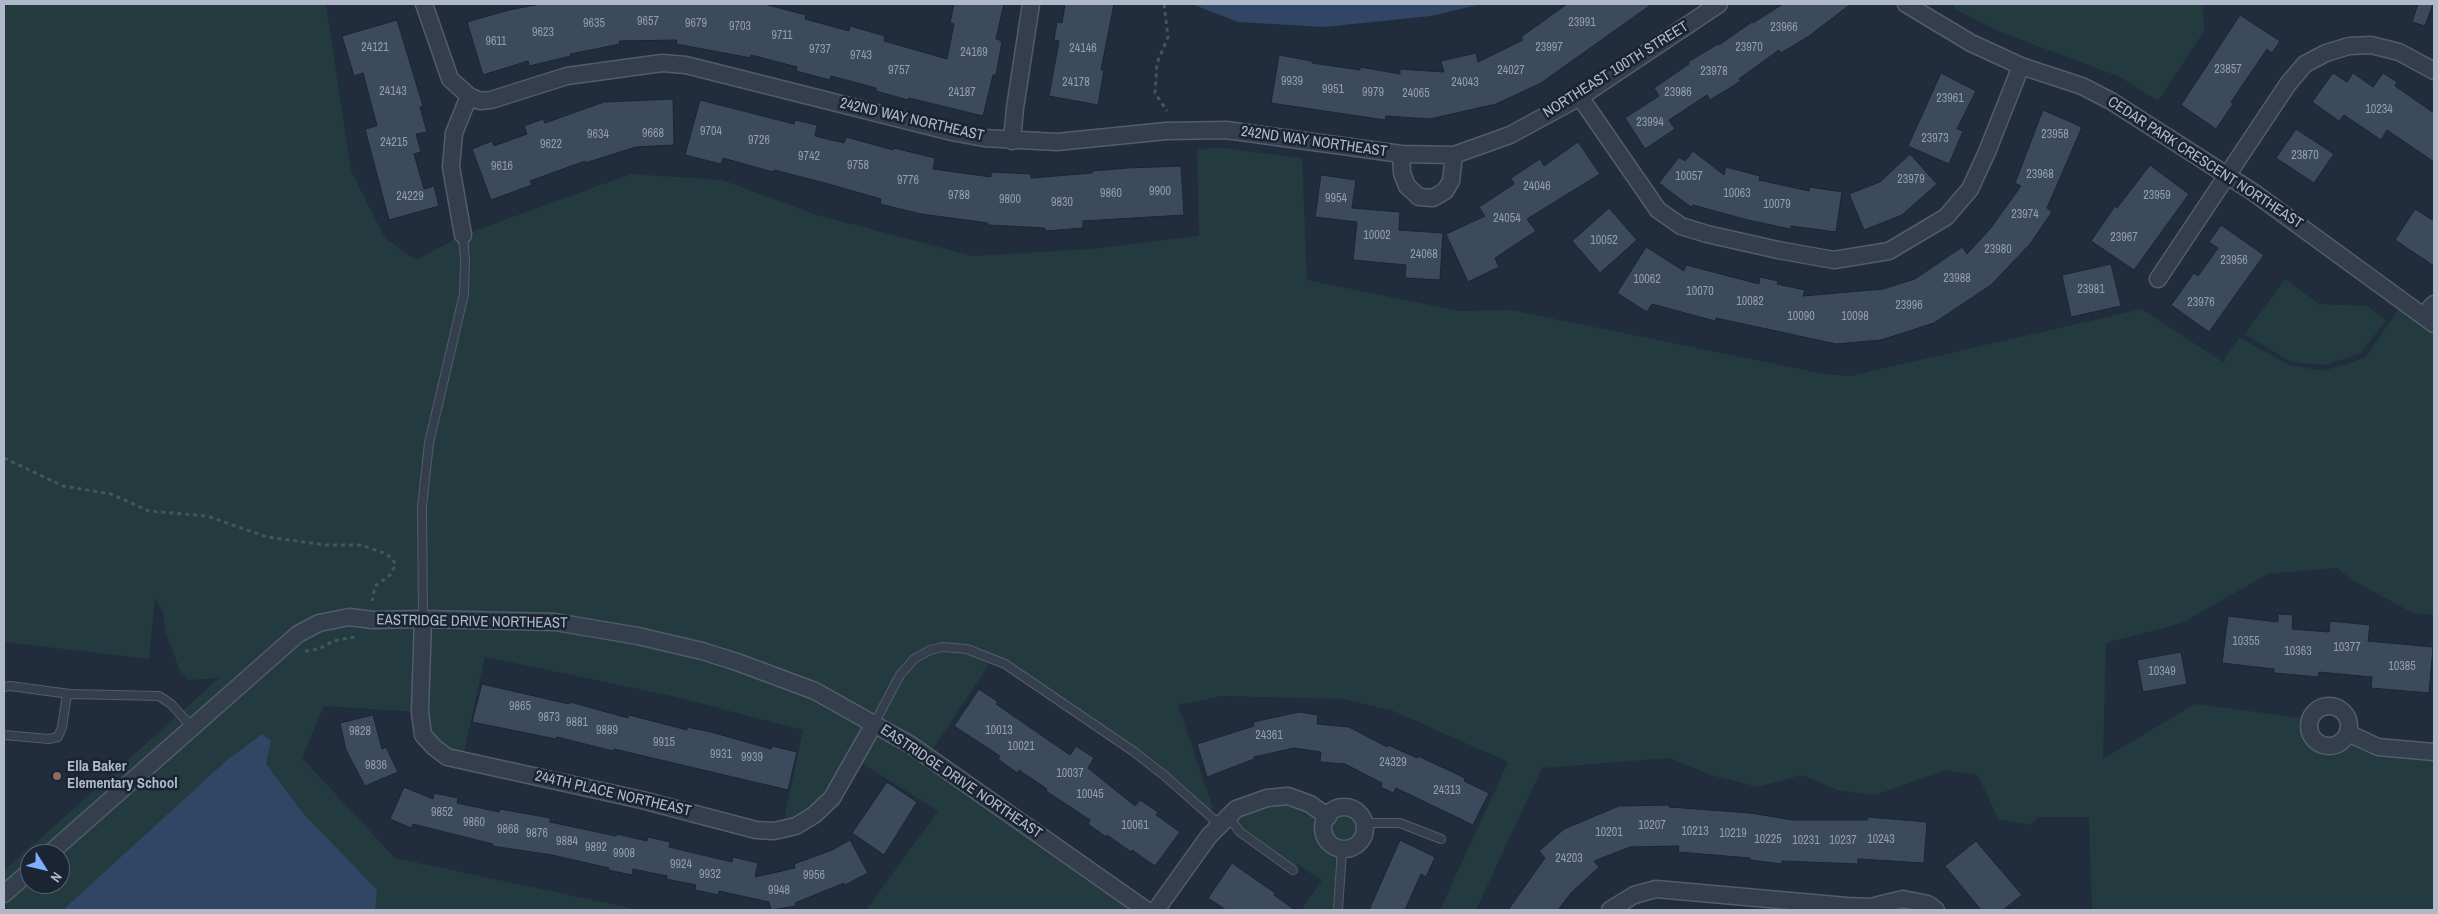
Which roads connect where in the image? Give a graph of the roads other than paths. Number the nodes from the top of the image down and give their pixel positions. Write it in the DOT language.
graph roads {
  1 [pos="424,4"];
  2 [pos="1032,4"];
  3 [pos="1719,4"];
  4 [pos="1906,4"];
  5 [pos="2021,66"];
  6 [pos="2434,71"];
  7 [pos="469,96"];
  8 [pos="1580,97"];
  9 [pos="1012,141"];
  10 [pos="1400,154"];
  11 [pos="1454,154"];
  12 [pos="2227,175"];
  13 [pos="462,235"];
  14 [pos="2158,279"];
  15 [pos="2431,315"];
  16 [pos="423,619"];
  17 [pos="4,687"];
  18 [pos="67,694"];
  19 [pos="874,724"];
  20 [pos="191,726"];
  21 [pos="2348,733"];
  22 [pos="4,735"];
  23 [pos="2434,752"];
  24 [pos="1328,816"];
  25 [pos="1224,820"];
  26 [pos="1364,823"];
  27 [pos="1441,839"];
  28 [pos="60,844"];
  29 [pos="1342,849"];
  30 [pos="1293,870"];
  31 [pos="20,880"];
  32 [pos="4,894"];
  33 [pos="1146,910"];
  34 [pos="1156,910"];
  35 [pos="1338,910"];
  36 [pos="1610,910"];
  37 [pos="1936,910"];
  1 -- 7 [label="street"];
  2 -- 9 [label="street"];
  3 -- 8 [label="street, NORTHEAST 100TH STREET"];
  4 -- 5 [label="street, CEDAR PARK CRESCENT NORTHEAST"];
  5 -- 8 [label="street"];
  5 -- 12 [label="street, CEDAR PARK CRESCENT NORTHEAST"];
  6 -- 12 [label="street"];
  7 -- 9 [label="street, 242ND WAY NORTHEAST"];
  7 -- 13 [label="street"];
  8 -- 11 [label="street, NORTHEAST 100TH STREET"];
  9 -- 10 [label="street, 242ND WAY NORTHEAST"];
  10 -- 11 [label="street, 242ND WAY NORTHEAST"];
  10 -- 11 [label="street"];
  12 -- 14 [label="street"];
  12 -- 15 [label="street, CEDAR PARK CRESCENT NORTHEAST"];
  13 -- 16 [label="lane"];
  16 -- 19 [label="street, EASTRIDGE DRIVE NORTHEAST"];
  16 -- 19 [label="street, 244TH PLACE NORTHEAST"];
  16 -- 20 [label="street, EASTRIDGE DRIVE NORTHEAST"];
  17 -- 18 [label="lane"];
  18 -- 20 [label="lane"];
  18 -- 22 [label="lane"];
  19 -- 25 [label="lane"];
  19 -- 33 [label="street, EASTRIDGE DRIVE NORTHEAST"];
  20 -- 28 [label="street, EASTRIDGE DRIVE NORTHEAST"];
  21 -- 23 [label="street"];
  24 -- 25 [label="street"];
  24 -- 26 [label="street"];
  24 -- 29 [label="street"];
  25 -- 30 [label="lane"];
  25 -- 34 [label="street"];
  26 -- 27 [label="lane"];
  26 -- 29 [label="street"];
  29 -- 35 [label="lane"];
  31 -- 32 [label="street"];
  36 -- 37 [label="street"];
}
